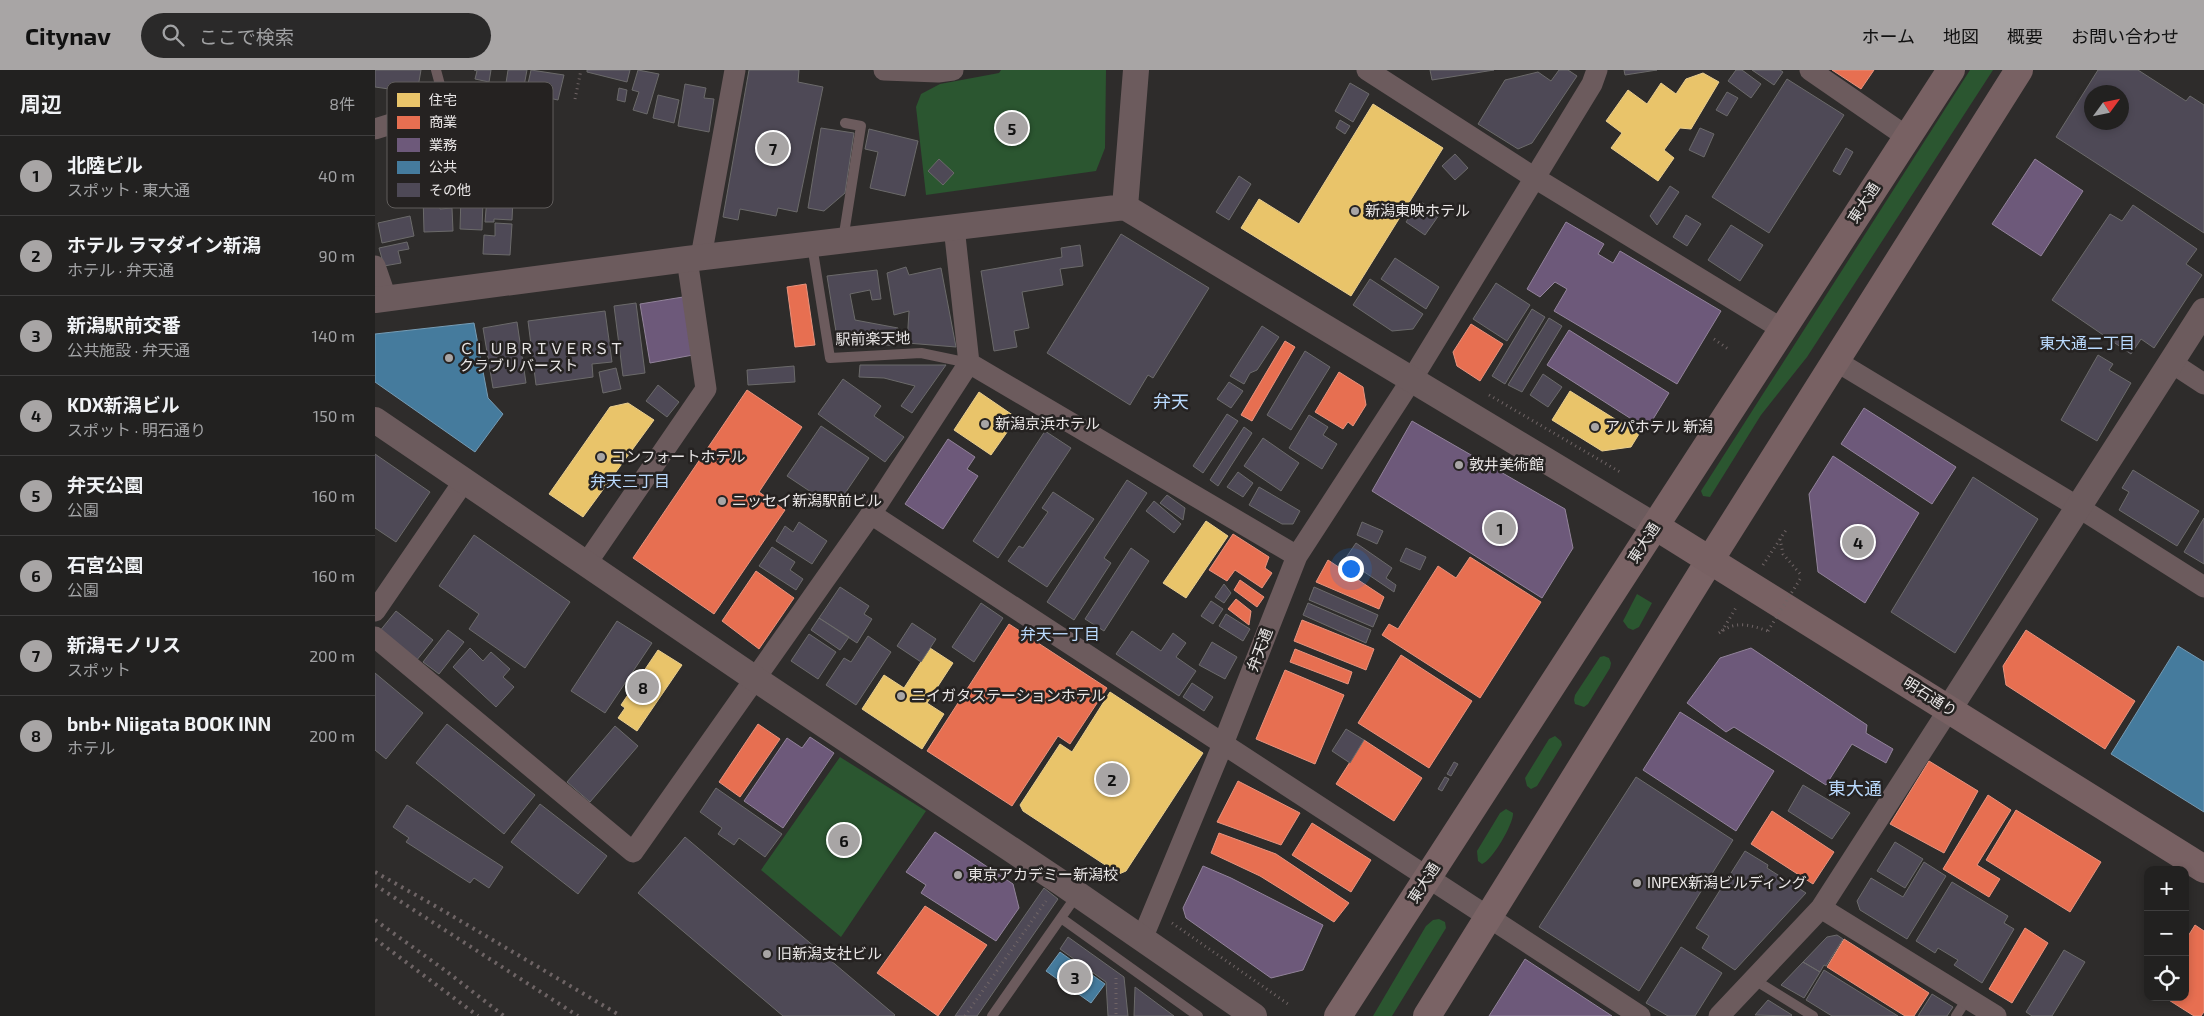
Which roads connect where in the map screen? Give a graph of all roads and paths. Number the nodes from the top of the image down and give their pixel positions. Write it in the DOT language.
graph roads {
  1 [pos="581,70"];
  2 [pos="735,70"];
  3 [pos="884,70"];
  4 [pos="953,70"];
  5 [pos="1136,70"];
  6 [pos="1367,70"];
  7 [pos="1597,70"];
  8 [pos="1810,70"];
  9 [pos="1951,70"];
  10 [pos="2019,70"];
  11 [pos="575,98"];
  12 [pos="845,123"];
  13 [pos="387,125"];
  14 [pos="375,129"];
  15 [pos="1907,137"];
  16 [pos="1535,178"];
  17 [pos="1125,207"];
  18 [pos="954,227"];
  19 [pos="843,240"];
  20 [pos="811,244"];
  21 [pos="694,258"];
  22 [pos="375,266"];
  23 [pos="380,299"];
  24 [pos="2204,311"];
  25 [pos="1782,329"];
  26 [pos="1715,339"];
  27 [pos="1728,349"];
  28 [pos="1836,361"];
  29 [pos="969,363"];
  30 [pos="2172,363"];
  31 [pos="1412,379"];
  32 [pos="2204,384"];
  33 [pos="1487,393"];
  34 [pos="375,420"];
  35 [pos="1620,472"];
  36 [pos="464,481"];
  37 [pos="2078,506"];
  38 [pos="871,514"];
  39 [pos="1655,526"];
  40 [pos="1787,530"];
  41 [pos="1297,556"];
  42 [pos="1710,560"];
  43 [pos="585,564"];
  44 [pos="2204,587"];
  45 [pos="375,610"];
  46 [pos="1719,633"];
  47 [pos="375,637"];
  48 [pos="754,678"];
  49 [pos="1949,709"];
  50 [pos="1223,744"];
  51 [pos="2204,869"];
  52 [pos="1428,878"];
  53 [pos="1051,894"];
  54 [pos="1078,894"];
  55 [pos="1821,908"];
  56 [pos="1487,917"];
  57 [pos="1061,918"];
  58 [pos="1169,922"];
  59 [pos="1141,939"];
  60 [pos="1108,973"];
  61 [pos="1753,979"];
  62 [pos="1288,1004"];
  63 [pos="1962,1007"];
  64 [pos="965,1016"];
  65 [pos="992,1016"];
  66 [pos="1116,1016"];
  67 [pos="1198,1016"];
  68 [pos="1254,1016"];
  69 [pos="1338,1016"];
  70 [pos="1427,1016"];
  71 [pos="1640,1016"];
  72 [pos="1719,1016"];
  73 [pos="1813,1016"];
  74 [pos="1996,1016"];
  1 -- 11 [label="path"];
  2 -- 21 [label="street"];
  3 -- 4 [label="street"];
  5 -- 17 [label="street"];
  6 -- 16 [label="street"];
  7 -- 16 [label="street, 弁天通"];
  8 -- 15 [label="street"];
  9 -- 15 [label="highway, 東大通"];
  10 -- 28 [label="highway"];
  12 -- 19 [label="lane"];
  13 -- 14 [label="street"];
  15 -- 25 [label="highway, 東大通"];
  16 -- 25 [label="street"];
  16 -- 31 [label="street, 弁天通"];
  17 -- 18 [label="street"];
  17 -- 31 [label="street"];
  18 -- 19 [label="street"];
  18 -- 29 [label="street"];
  19 -- 20 [label="street"];
  20 -- 21 [label="street"];
  20 -- 29 [label="lane, 駅前楽天地"];
  21 -- 23 [label="street"];
  21 -- 43 [label="street"];
  22 -- 23 [label="street"];
  24 -- 30 [label="street"];
  25 -- 39 [label="highway, 東大通"];
  26 -- 27 [label="path"];
  28 -- 37 [label="street"];
  28 -- 42 [label="highway"];
  29 -- 38 [label="street"];
  29 -- 41 [label="street"];
  30 -- 32 [label="street"];
  30 -- 37 [label="street"];
  31 -- 39 [label="street"];
  31 -- 41 [label="street, 弁天通"];
  33 -- 35 [label="path"];
  34 -- 36 [label="street"];
  36 -- 43 [label="street"];
  36 -- 45 [label="street"];
  37 -- 44 [label="street"];
  37 -- 49 [label="street"];
  38 -- 48 [label="street"];
  38 -- 50 [label="street"];
  39 -- 42 [label="highway, 明石通り"];
  39 -- 52 [label="main road, 東大通"];
  40 -- 46 [label="path, bridge"];
  41 -- 50 [label="street, 弁天通"];
  42 -- 49 [label="highway, 明石通り"];
  42 -- 56 [label="main road"];
  43 -- 48 [label="street"];
  47 -- 48 [label="street"];
  48 -- 54 [label="street"];
  49 -- 51 [label="highway, 明石通り"];
  49 -- 55 [label="street"];
  50 -- 52 [label="street"];
  50 -- 59 [label="street, 弁天通"];
  52 -- 56 [label="street"];
  52 -- 69 [label="main road, 東大通"];
  53 -- 64 [label="path"];
  54 -- 57 [label="lane"];
  54 -- 59 [label="street"];
  55 -- 61 [label="street"];
  55 -- 63 [label="street"];
  56 -- 70 [label="main road"];
  56 -- 71 [label="street"];
  57 -- 65 [label="lane"];
  57 -- 67 [label="lane"];
  58 -- 62 [label="path"];
  59 -- 68 [label="street"];
  60 -- 66 [label="path"];
  61 -- 72 [label="street"];
  61 -- 73 [label="lane"];
  63 -- 74 [label="street"];
}
